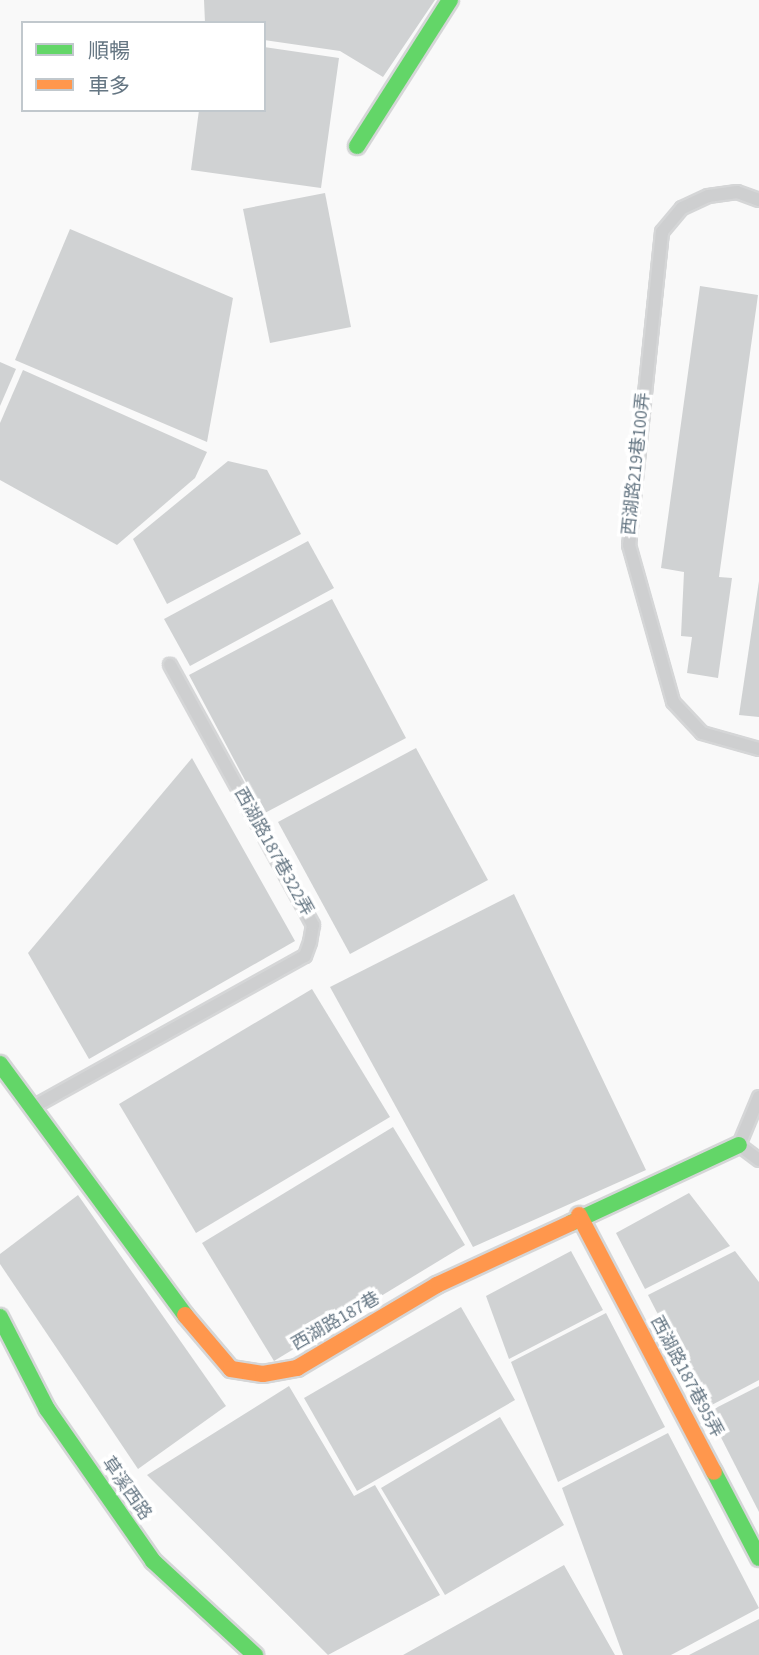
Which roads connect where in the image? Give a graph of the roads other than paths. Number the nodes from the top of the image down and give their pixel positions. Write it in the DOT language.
graph roads {
  1 [pos="450,0"];
  2 [pos="357,146"];
  3 [pos="759,200"];
  4 [pos="170,666"];
  5 [pos="759,749"];
  6 [pos="0,1064"];
  7 [pos="759,1097"];
  8 [pos="35,1106"];
  9 [pos="739,1145"];
  10 [pos="759,1160"];
  11 [pos="579,1215"];
  12 [pos="0,1317"];
  13 [pos="759,1558"];
  14 [pos="256,1655"];
  1 -- 2 [label="street"];
  3 -- 5 [label="lane, 西湖路219巷100弄"];
  4 -- 8 [label="lane, 西湖路187巷322弄"];
  6 -- 8 [label="street, 西湖路187巷"];
  7 -- 9 [label="lane"];
  8 -- 11 [label="street, 西湖路187巷"];
  9 -- 10 [label="lane"];
  9 -- 11 [label="street, 西湖路187巷"];
  11 -- 13 [label="street, 西湖路187巷95弄"];
  12 -- 14 [label="street, 草溪西路"];
}
